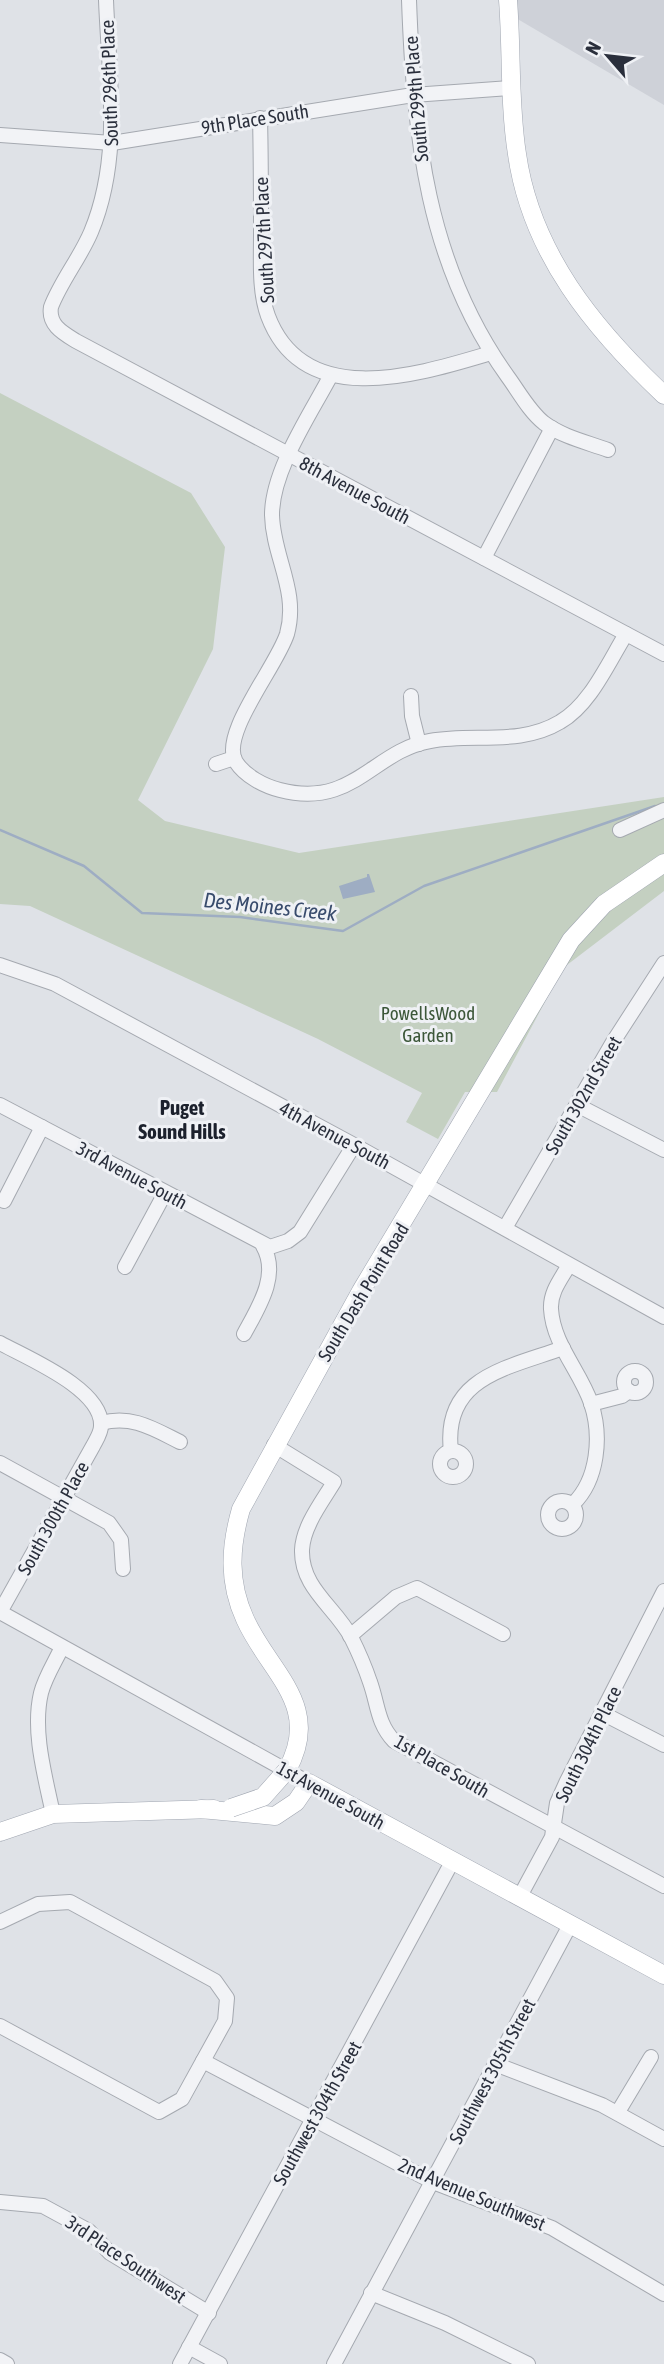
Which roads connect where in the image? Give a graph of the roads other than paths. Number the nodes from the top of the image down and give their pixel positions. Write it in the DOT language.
graph roads {
  1 [pos="106,0"];
  2 [pos="409,0"];
  3 [pos="508,0"];
  4 [pos="510,88"];
  5 [pos="413,95"];
  6 [pos="260,118"];
  7 [pos="0,135"];
  8 [pos="113,143"];
  9 [pos="51,320"];
  10 [pos="491,353"];
  11 [pos="331,375"];
  12 [pos="664,395"];
  13 [pos="552,428"];
  14 [pos="608,450"];
  15 [pos="290,455"];
  16 [pos="484,558"];
  17 [pos="626,634"];
  18 [pos="664,654"];
  19 [pos="411,696"];
  20 [pos="419,744"];
  21 [pos="234,758"];
  22 [pos="216,764"];
  23 [pos="664,810"];
  24 [pos="620,830"];
  25 [pos="664,863"];
  26 [pos="664,963"];
  27 [pos="0,965"];
  28 [pos="0,1105"];
  29 [pos="577,1105"];
  30 [pos="42,1127"];
  31 [pos="354,1145"];
  32 [pos="664,1150"];
  33 [pos="426,1185"];
  34 [pos="165,1193"];
  35 [pos="4,1201"];
  36 [pos="505,1228"];
  37 [pos="263,1246"];
  38 [pos="569,1265"];
  39 [pos="125,1267"];
  40 [pos="664,1317"];
  41 [pos="244,1334"];
  42 [pos="0,1343"];
  43 [pos="563,1348"];
  44 [pos="629,1391"];
  45 [pos="591,1404"];
  46 [pos="101,1423"];
  47 [pos="180,1442"];
  48 [pos="274,1446"];
  49 [pos="451,1451"];
  50 [pos="0,1463"];
  51 [pos="64,1498"];
  52 [pos="573,1504"];
  53 [pos="123,1569"];
  54 [pos="663,1594"];
  55 [pos="0,1612"];
  56 [pos="503,1634"];
  57 [pos="351,1636"];
  58 [pos="62,1647"];
  59 [pos="602,1713"];
  60 [pos="664,1745"];
  61 [pos="309,1783"];
  62 [pos="201,1810"];
  63 [pos="53,1814"];
  64 [pos="555,1828"];
  65 [pos="0,1832"];
  66 [pos="452,1862"];
  67 [pos="664,1886"];
  68 [pos="519,1898"];
  69 [pos="0,1922"];
  70 [pos="570,1925"];
  71 [pos="664,1975"];
  72 [pos="0,2026"];
  73 [pos="651,2057"];
  74 [pos="203,2061"];
  75 [pos="495,2064"];
  76 [pos="618,2112"];
  77 [pos="314,2120"];
  78 [pos="664,2139"];
  79 [pos="433,2182"];
  80 [pos="0,2203"];
  81 [pos="371,2293"];
  82 [pos="664,2294"];
  83 [pos="209,2313"];
  84 [pos="189,2347"];
  85 [pos="0,2360"];
  86 [pos="7,2364"];
  87 [pos="180,2364"];
  88 [pos="220,2364"];
  89 [pos="334,2364"];
  90 [pos="528,2364"];
  1 -- 8 [label="street, South 296th Place"];
  2 -- 5 [label="street, South 299th Place"];
  3 -- 4 [label="main road"];
  4 -- 5 [label="street, 9th Place South"];
  4 -- 12 [label="main road"];
  5 -- 6 [label="street, 9th Place South"];
  5 -- 10 [label="street, South 299th Place"];
  6 -- 8 [label="street, 9th Place South"];
  6 -- 11 [label="street, South 297th Place"];
  7 -- 8 [label="street, 9th Place South"];
  8 -- 9 [label="street, South 296th Place"];
  9 -- 15 [label="street, 8th Avenue South"];
  10 -- 11 [label="street"];
  10 -- 13 [label="street, South 299th Place"];
  11 -- 15 [label="street"];
  13 -- 14 [label="street"];
  13 -- 16 [label="street"];
  15 -- 16 [label="street, 8th Avenue South"];
  15 -- 21 [label="street"];
  16 -- 17 [label="street, 8th Avenue South"];
  17 -- 18 [label="street, 8th Avenue South"];
  17 -- 20 [label="street"];
  19 -- 20 [label="street"];
  20 -- 21 [label="street"];
  21 -- 22 [label="street"];
  23 -- 24 [label="street"];
  25 -- 33 [label="main road, South Dash Point Road"];
  26 -- 29 [label="street, South 302nd Street"];
  27 -- 31 [label="street, 4th Avenue South"];
  28 -- 30 [label="street, 3rd Avenue South"];
  29 -- 32 [label="street"];
  29 -- 36 [label="street, South 302nd Street"];
  30 -- 34 [label="street, 3rd Avenue South"];
  30 -- 35 [label="street"];
  31 -- 33 [label="street, 4th Avenue South"];
  31 -- 37 [label="street"];
  33 -- 36 [label="street, 4th Avenue South"];
  33 -- 48 [label="main road, South Dash Point Road"];
  34 -- 37 [label="street, 3rd Avenue South"];
  34 -- 39 [label="street"];
  36 -- 38 [label="street, 4th Avenue South"];
  37 -- 41 [label="street"];
  38 -- 40 [label="street, 4th Avenue South"];
  38 -- 43 [label="street"];
  42 -- 46 [label="street"];
  43 -- 45 [label="street"];
  43 -- 49 [label="street"];
  44 -- 45 [label="street"];
  45 -- 52 [label="street"];
  46 -- 47 [label="street"];
  46 -- 51 [label="street, South 300th Place"];
  48 -- 57 [label="street, 1st Place South"];
  48 -- 62 [label="main road, South Dash Point Road, bridge"];
  50 -- 51 [label="street"];
  51 -- 53 [label="street"];
  51 -- 55 [label="street, South 300th Place"];
  54 -- 59 [label="street, South 304th Place"];
  55 -- 58 [label="street, 1st Avenue South"];
  56 -- 57 [label="street"];
  57 -- 64 [label="street, 1st Place South"];
  58 -- 61 [label="street, 1st Avenue South"];
  58 -- 63 [label="street"];
  59 -- 60 [label="street"];
  59 -- 64 [label="street, South 304th Place"];
  61 -- 62 [label="main road"];
  61 -- 66 [label="main road, 1st Avenue South"];
  62 -- 63 [label="main road"];
  63 -- 65 [label="main road"];
  64 -- 67 [label="street, 1st Place South"];
  64 -- 68 [label="street, South 304th Place"];
  66 -- 68 [label="main road, 1st Avenue South"];
  66 -- 77 [label="street, Southwest 304th Street"];
  68 -- 70 [label="main road, 1st Avenue South"];
  69 -- 74 [label="street"];
  70 -- 71 [label="main road, 1st Avenue South"];
  70 -- 75 [label="street, Southwest 305th Street"];
  72 -- 74 [label="street"];
  73 -- 76 [label="street"];
  74 -- 77 [label="street, 2nd Avenue Southwest"];
  75 -- 76 [label="street"];
  75 -- 79 [label="street, Southwest 305th Street"];
  76 -- 78 [label="street"];
  77 -- 79 [label="street, 2nd Avenue Southwest"];
  77 -- 83 [label="street, Southwest 304th Street"];
  79 -- 81 [label="street, Southwest 305th Street"];
  79 -- 82 [label="street, 2nd Avenue Southwest"];
  80 -- 83 [label="street, 3rd Place Southwest"];
  81 -- 89 [label="street, Southwest 305th Street"];
  81 -- 90 [label="street"];
  83 -- 84 [label="street, Southwest 304th Street"];
  84 -- 87 [label="street, Southwest 304th Street"];
  84 -- 88 [label="street"];
  85 -- 86 [label="street"];
}
